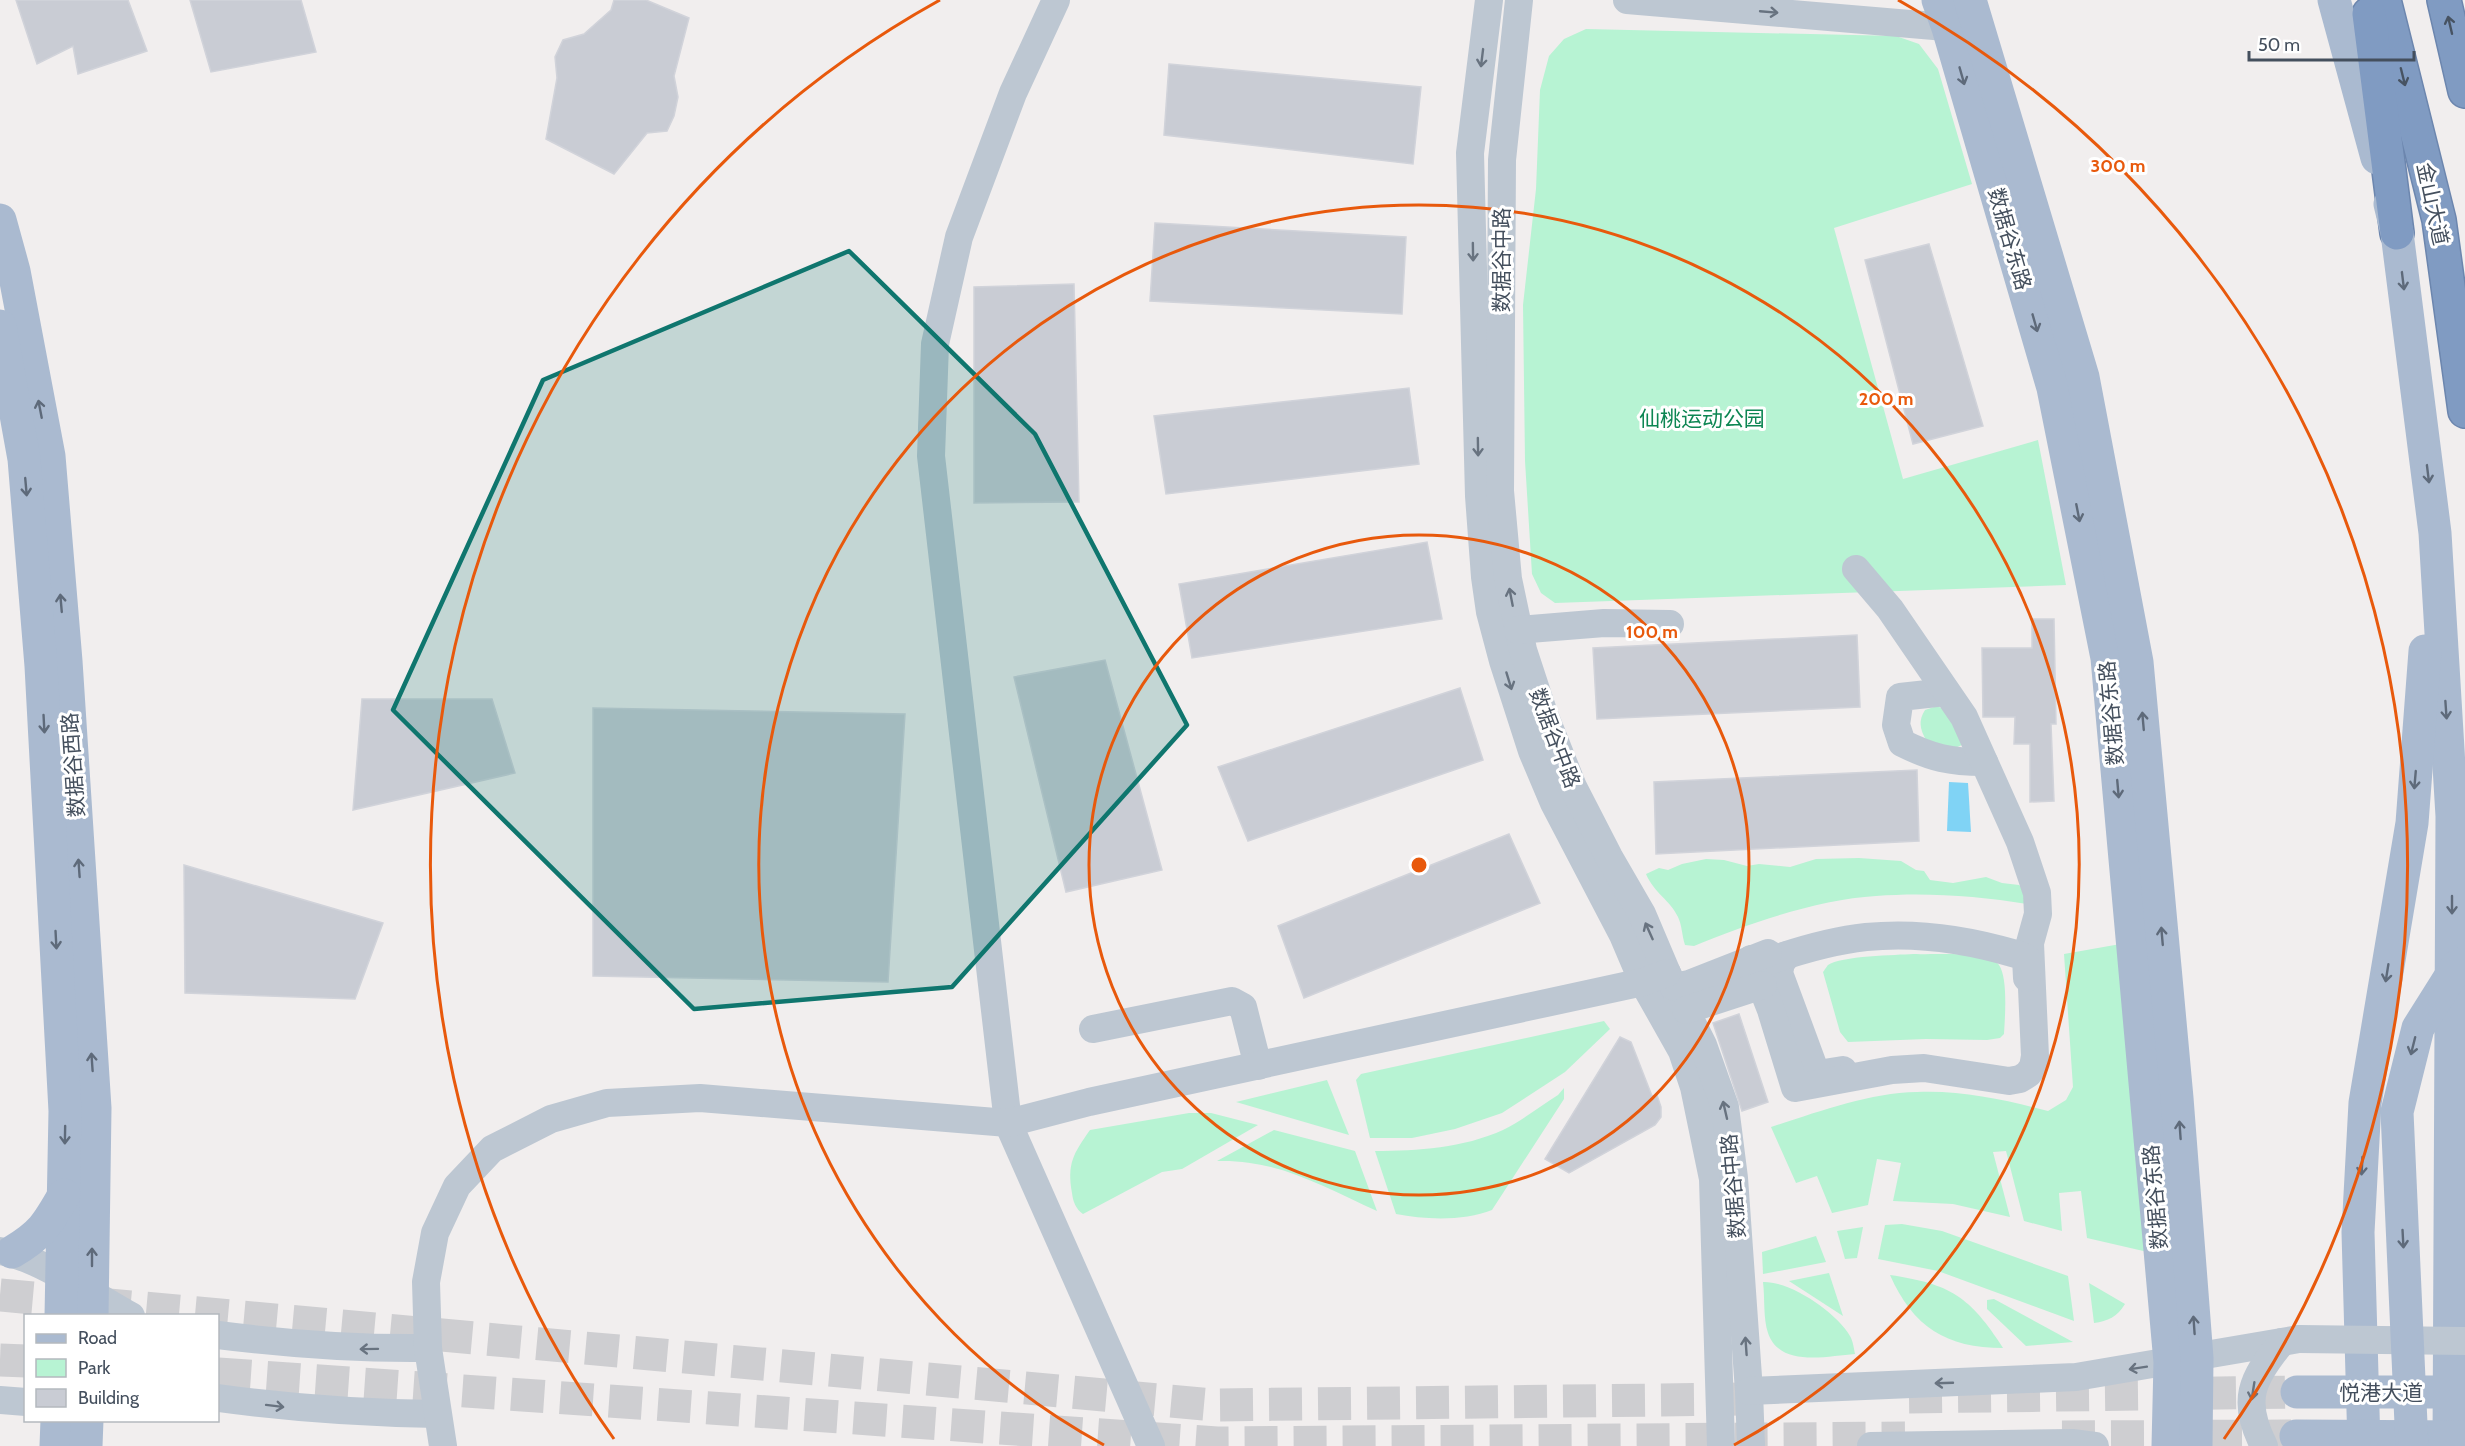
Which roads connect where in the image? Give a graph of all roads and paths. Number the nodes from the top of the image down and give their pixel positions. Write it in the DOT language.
graph roads {
  1 [pos="1056,0"];
  2 [pos="1489,0"];
  3 [pos="1519,0"];
  4 [pos="1627,0"];
  5 [pos="2334,0"];
  6 [pos="2367,0"];
  7 [pos="2384,0"];
  8 [pos="2444,0"];
  9 [pos="1943,14"];
  10 [pos="1975,15"];
  11 [pos="2465,91"];
  12 [pos="0,220"];
  13 [pos="2397,233"];
  14 [pos="0,326"];
  15 [pos="2465,411"];
  16 [pos="2435,533"];
  17 [pos="1856,569"];
  18 [pos="1670,624"];
  19 [pos="1518,630"];
  20 [pos="54,664"];
  21 [pos="1946,692"];
  22 [pos="1984,762"];
  23 [pos="2030,943"];
  24 [pos="2465,962"];
  25 [pos="1764,965"];
  26 [pos="1668,988"];
  27 [pos="1093,1029"];
  28 [pos="1258,1066"];
  29 [pos="1008,1123"];
  30 [pos="64,1196"];
  31 [pos="6,1251"];
  32 [pos="63,1277"];
  33 [pos="92,1305"];
  34 [pos="62,1314"];
  35 [pos="124,1314"];
  36 [pos="219,1335"];
  37 [pos="2290,1341"];
  38 [pos="2465,1341"];
  39 [pos="428,1348"];
  40 [pos="2183,1360"];
  41 [pos="1749,1391"];
  42 [pos="2297,1392"];
  43 [pos="2465,1392"];
  44 [pos="219,1398"];
  45 [pos="0,1400"];
  46 [pos="24,1402"];
  47 [pos="437,1414"];
  48 [pos="57,1422"];
  49 [pos="87,1422"];
  50 [pos="2296,1436"];
  51 [pos="2465,1437"];
  52 [pos="56,1446"];
  53 [pos="86,1446"];
  54 [pos="443,1446"];
  55 [pos="1151,1446"];
  56 [pos="1721,1446"];
  57 [pos="1751,1446"];
  58 [pos="1871,1446"];
  59 [pos="2095,1446"];
  60 [pos="2168,1446"];
  61 [pos="2196,1446"];
  62 [pos="2264,1446"];
  63 [pos="2364,1446"];
  64 [pos="2412,1446"];
  65 [pos="2449,1446"];
  1 -- 29 [label="street"];
  2 -- 26 [label="street, 数据谷中路, one-way"];
  19 -- 3 [label="street, 数据谷中路, one-way"];
  4 -- 9 [label="street, one-way"];
  5 -- 13 [label="main road"];
  6 -- 13 [label="highway"];
  7 -- 15 [label="highway, 金山大道, one-way"];
  11 -- 8 [label="highway, one-way"];
  9 -- 10 [label="street"];
  9 -- 40 [label="main road, 数据谷东路, one-way"];
  40 -- 10 [label="main road, 数据谷东路, one-way"];
  20 -- 12 [label="main road, 数据谷西路, one-way"];
  13 -- 16 [label="main road, one-way"];
  14 -- 20 [label="main road, 数据谷西路, one-way"];
  16 -- 63 [label="main road, one-way"];
  16 -- 65 [label="main road, one-way"];
  17 -- 21 [label="street"];
  18 -- 19 [label="street"];
  26 -- 19 [label="street, 数据谷中路, one-way"];
  20 -- 30 [label="main road, 数据谷西路, one-way"];
  33 -- 20 [label="main road, 数据谷西路, one-way"];
  21 -- 22 [label="street"];
  21 -- 22 [label="street"];
  22 -- 23 [label="street"];
  23 -- 25 [label="street"];
  23 -- 25 [label="street"];
  24 -- 64 [label="main road, one-way, bridge"];
  25 -- 25 [label="street"];
  25 -- 26 [label="street"];
  26 -- 28 [label="street"];
  41 -- 26 [label="street, 数据谷中路, one-way"];
  26 -- 56 [label="street, 数据谷中路"];
  27 -- 28 [label="street"];
  28 -- 29 [label="street"];
  29 -- 39 [label="street"];
  29 -- 55 [label="street"];
  30 -- 31 [label="main road"];
  30 -- 32 [label="main road, 数据谷西路"];
  31 -- 32 [label="street"];
  32 -- 33 [label="street"];
  32 -- 34 [label="main road, 数据谷西路"];
  33 -- 35 [label="street"];
  39 -- 36 [label="street, one-way"];
  37 -- 38 [label="street, bridge"];
  37 -- 40 [label="street"];
  37 -- 62 [label="street, one-way"];
  39 -- 47 [label="street"];
  40 -- 41 [label="street, one-way"];
  40 -- 60 [label="main road, 数据谷东路"];
  40 -- 61 [label="main road, 数据谷东路"];
  41 -- 57 [label="street, 数据谷中路"];
  42 -- 43 [label="main road, 悦港大道, bridge"];
  44 -- 47 [label="street, one-way"];
  45 -- 46 [label="street"];
  47 -- 54 [label="street"];
  48 -- 52 [label="main road"];
  49 -- 53 [label="main road"];
  50 -- 51 [label="main road, 悦港大道, bridge"];
  58 -- 59 [label="street"];
}
